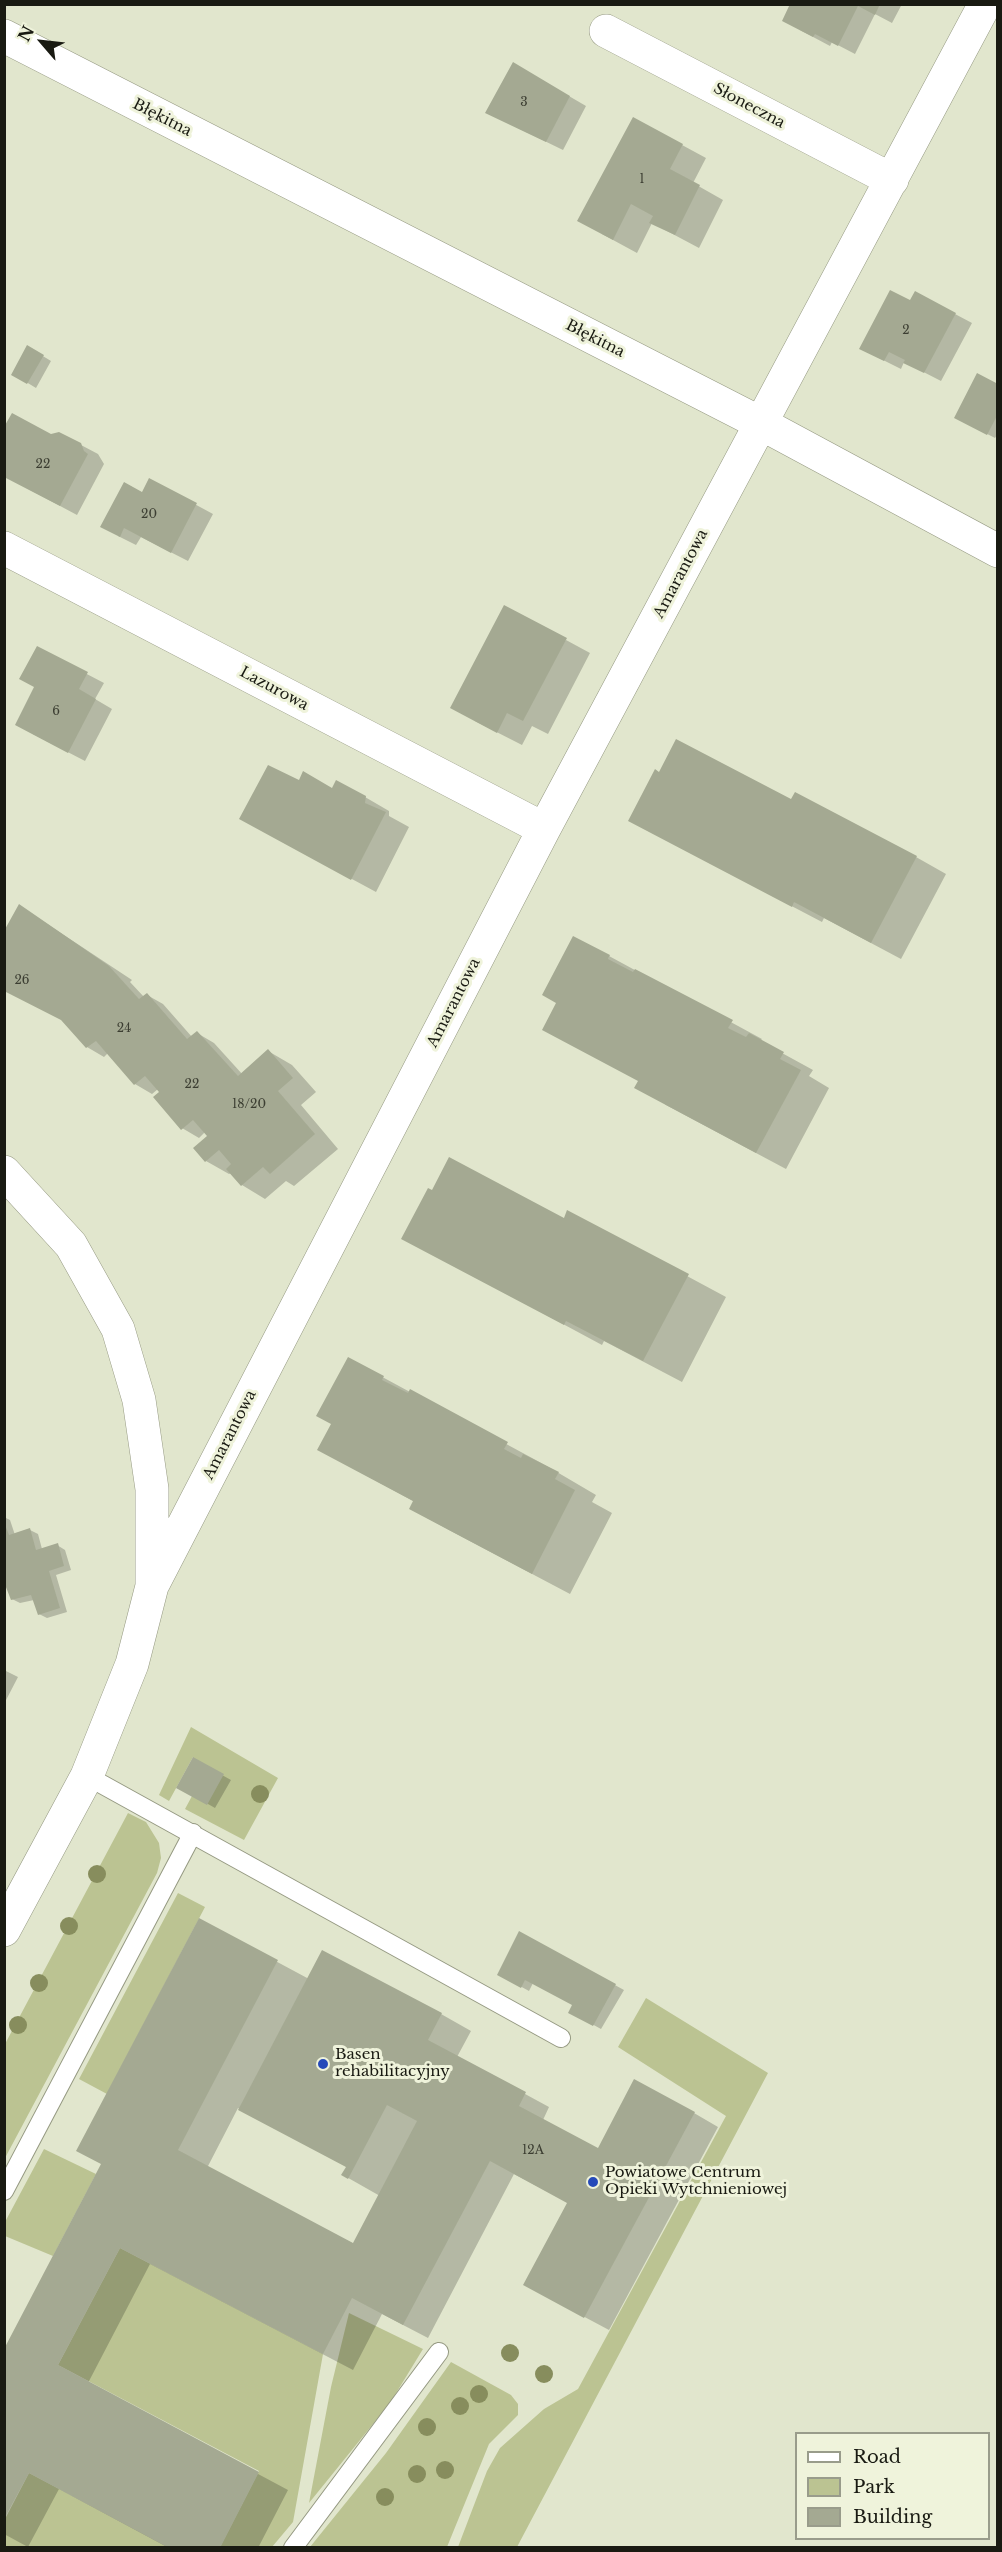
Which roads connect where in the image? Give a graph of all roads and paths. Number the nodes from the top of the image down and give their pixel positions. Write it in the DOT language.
graph roads {
  1 [pos="985,4"];
  2 [pos="606,31"];
  3 [pos="4,36"];
  4 [pos="892,180"];
  5 [pos="762,424"];
  6 [pos="4,548"];
  7 [pos="998,551"];
  8 [pos="544,829"];
  9 [pos="4,1173"];
  10 [pos="152,1586"];
  11 [pos="87,1776"];
  12 [pos="193,1833"];
  13 [pos="4,1930"];
  14 [pos="561,2038"];
  15 [pos="4,2191"];
  16 [pos="439,2352"];
  17 [pos="292,2547"];
  1 -- 4 [label="street"];
  2 -- 4 [label="street, Słoneczna"];
  3 -- 5 [label="street, Błękitna"];
  4 -- 5 [label="street"];
  5 -- 7 [label="street, Błękitna"];
  5 -- 8 [label="street, Amarantowa"];
  6 -- 8 [label="street, Lazurowa"];
  8 -- 10 [label="street, Amarantowa"];
  9 -- 10 [label="street"];
  10 -- 11 [label="street"];
  11 -- 12 [label="lane"];
  11 -- 13 [label="street"];
  12 -- 14 [label="lane"];
  12 -- 15 [label="lane"];
  16 -- 17 [label="lane"];
}
